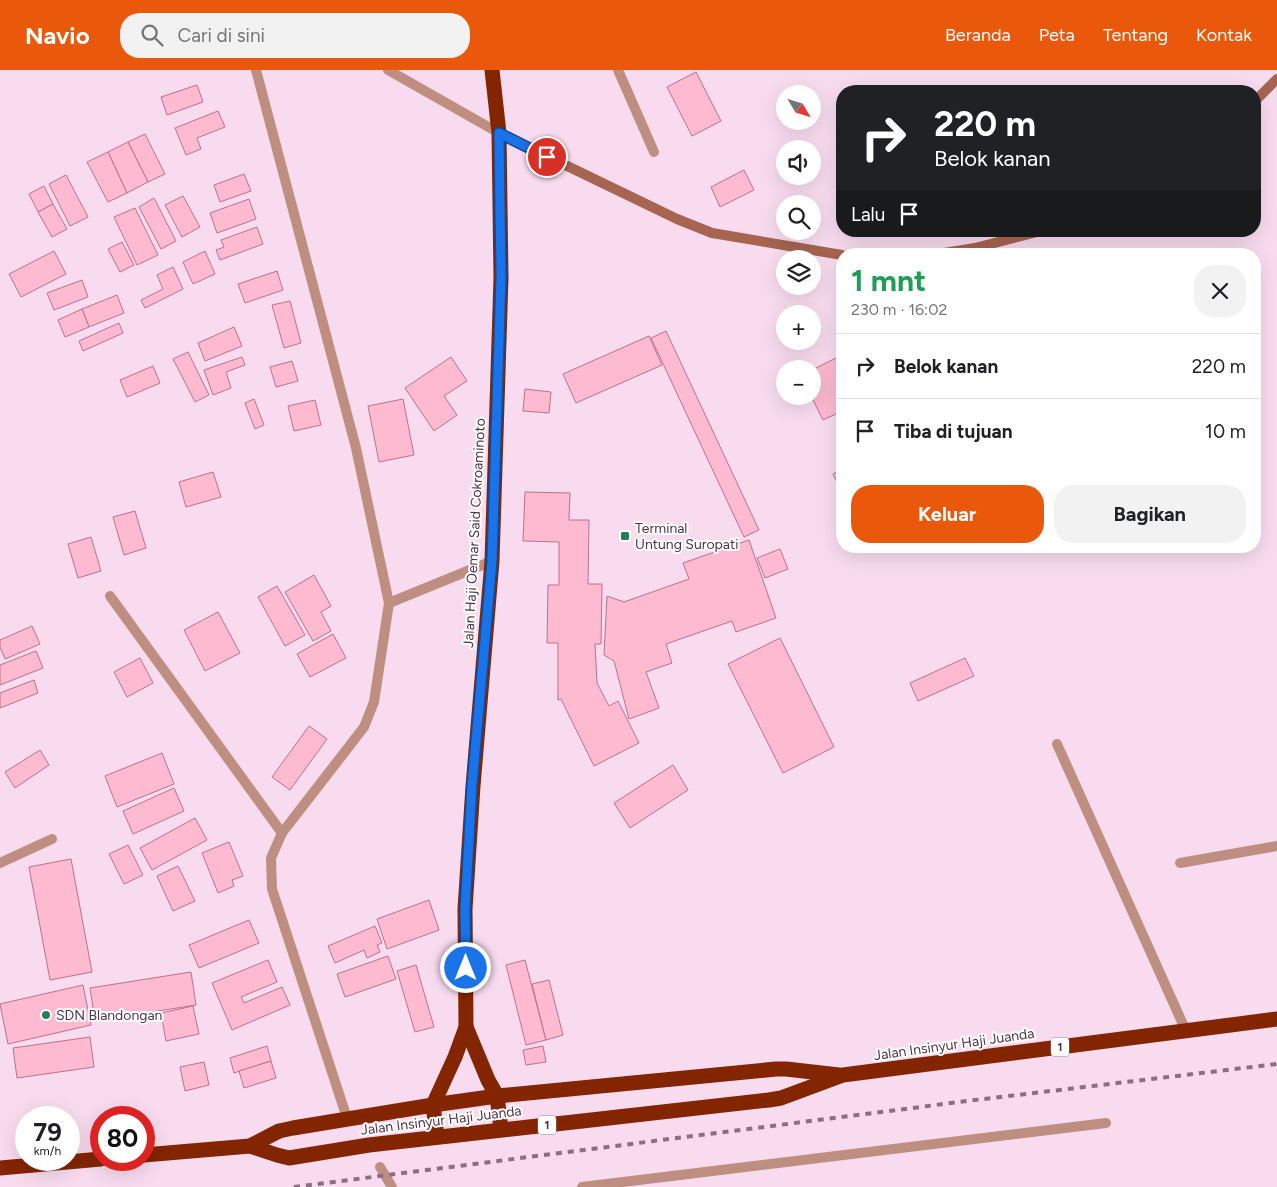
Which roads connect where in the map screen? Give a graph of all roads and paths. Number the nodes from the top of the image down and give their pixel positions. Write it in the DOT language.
graph roads {
  1 [pos="256,70"];
  2 [pos="388,70"];
  3 [pos="492,70"];
  4 [pos="618,70"];
  5 [pos="1277,79"];
  6 [pos="1261,95"];
  7 [pos="499,133"];
  8 [pos="654,152"];
  9 [pos="1018,237"];
  10 [pos="975,248"];
  11 [pos="836,254"];
  12 [pos="492,561"];
  13 [pos="110,596"];
  14 [pos="388,603"];
  15 [pos="1057,744"];
  16 [pos="282,833"];
  17 [pos="52,839"];
  18 [pos="1277,846"];
  19 [pos="0,863"];
  20 [pos="1180,863"];
  21 [pos="1277,1019"];
  22 [pos="466,1027"];
  23 [pos="1186,1031"];
  24 [pos="843,1075"];
  25 [pos="497,1096"];
  26 [pos="433,1105"];
  27 [pos="346,1115"];
  28 [pos="1106,1123"];
  29 [pos="501,1129"];
  30 [pos="437,1137"];
  31 [pos="250,1146"];
  32 [pos="155,1154"];
  33 [pos="90,1160"];
  34 [pos="380,1167"];
  35 [pos="0,1168"];
  36 [pos="392,1187"];
  37 [pos="582,1187"];
  1 -- 14 [label="street"];
  2 -- 7 [label="street"];
  3 -- 7 [label="highway, Jalan Haji Oemar Said Cokroaminoto"];
  4 -- 8 [label="street"];
  5 -- 6 [label="main road"];
  7 -- 11 [label="main road"];
  7 -- 12 [label="highway, Jalan Haji Oemar Said Cokroaminoto"];
  9 -- 10 [label="main road"];
  12 -- 14 [label="street"];
  12 -- 22 [label="highway, Jalan Haji Oemar Said Cokroaminoto"];
  13 -- 16 [label="street"];
  14 -- 16 [label="street"];
  15 -- 23 [label="street"];
  16 -- 27 [label="street"];
  17 -- 19 [label="street"];
  18 -- 20 [label="street"];
  21 -- 23 [label="highway, Jalan Insinyur Haji Juanda / 1"];
  22 -- 25 [label="highway"];
  22 -- 26 [label="highway"];
  23 -- 24 [label="highway, Jalan Insinyur Haji Juanda / 1"];
  24 -- 25 [label="highway, Jalan Insinyur Haji Juanda / 1"];
  24 -- 29 [label="highway, Jalan Insinyur Haji Juanda / 1"];
  25 -- 26 [label="highway, Jalan Insinyur Haji Juanda / 1"];
  25 -- 29 [label="highway"];
  26 -- 30 [label="highway"];
  26 -- 31 [label="highway, Jalan Insinyur Haji Juanda / 1"];
  28 -- 37 [label="street"];
  29 -- 30 [label="highway, Jalan Insinyur Haji Juanda / 1"];
  30 -- 31 [label="highway, Jalan Insinyur Haji Juanda / 1"];
  31 -- 32 [label="highway, Jalan Insinyur Haji Juanda / 1"];
  33 -- 35 [label="highway"];
  34 -- 36 [label="street"];
}
